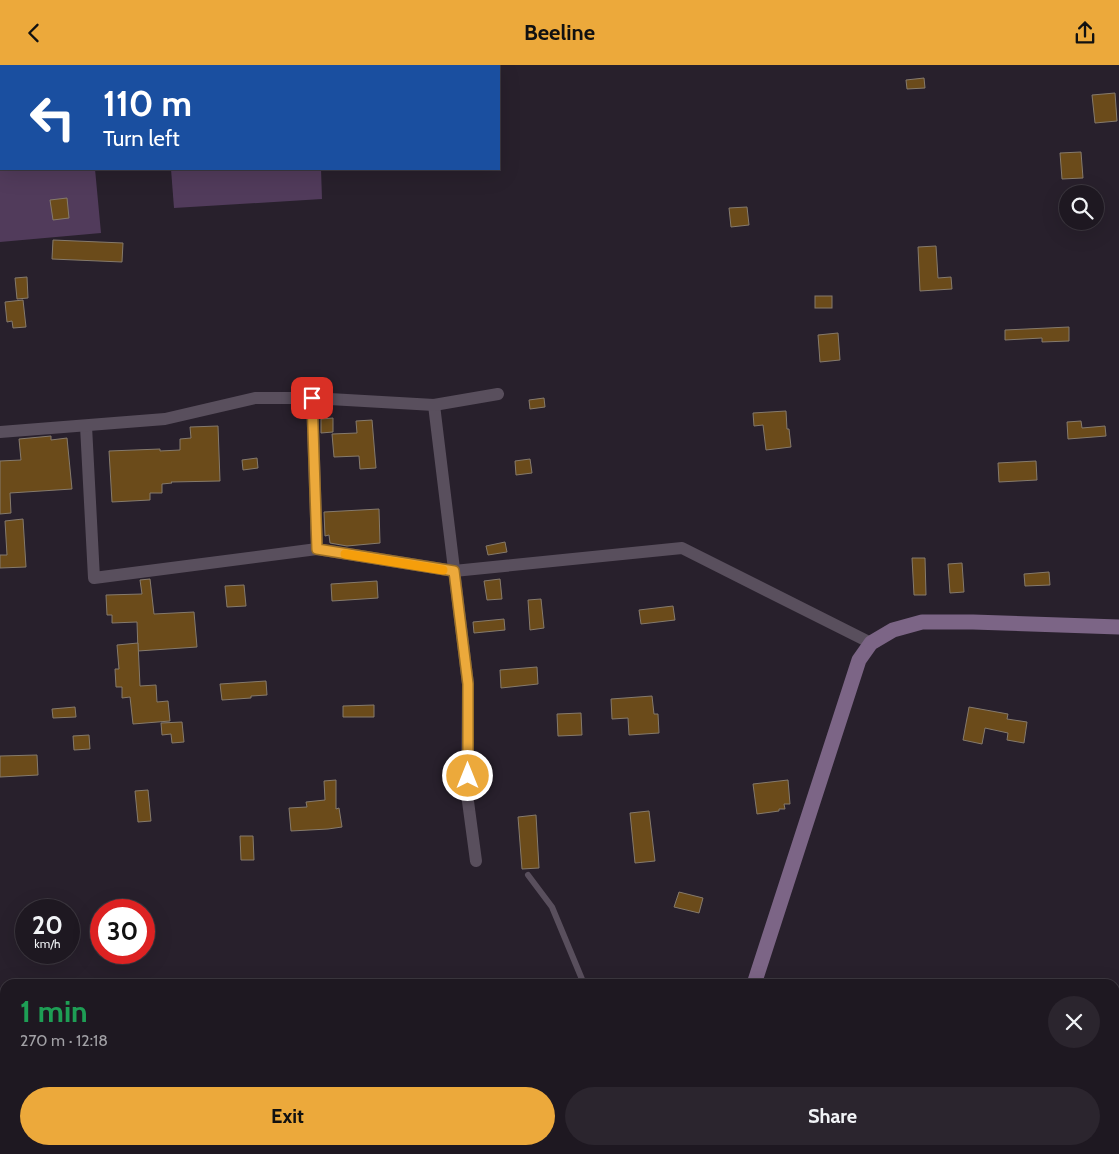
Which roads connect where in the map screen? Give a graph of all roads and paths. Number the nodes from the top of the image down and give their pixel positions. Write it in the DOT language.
graph roads {
  1 [pos="498,394"];
  2 [pos="312,398"];
  3 [pos="434,405"];
  4 [pos="86,426"];
  5 [pos="0,432"];
  6 [pos="317,549"];
  7 [pos="454,571"];
  8 [pos="1119,627"];
  9 [pos="871,643"];
  10 [pos="476,861"];
  11 [pos="528,875"];
  12 [pos="582,979"];
  13 [pos="756,979"];
  1 -- 3 [label="street"];
  2 -- 3 [label="street"];
  2 -- 4 [label="street"];
  2 -- 6 [label="street"];
  3 -- 7 [label="street"];
  4 -- 5 [label="street"];
  4 -- 6 [label="street"];
  6 -- 7 [label="street"];
  7 -- 9 [label="street"];
  7 -- 10 [label="street"];
  8 -- 9 [label="street"];
  9 -- 13 [label="street"];
  11 -- 12 [label="lane"];
}
